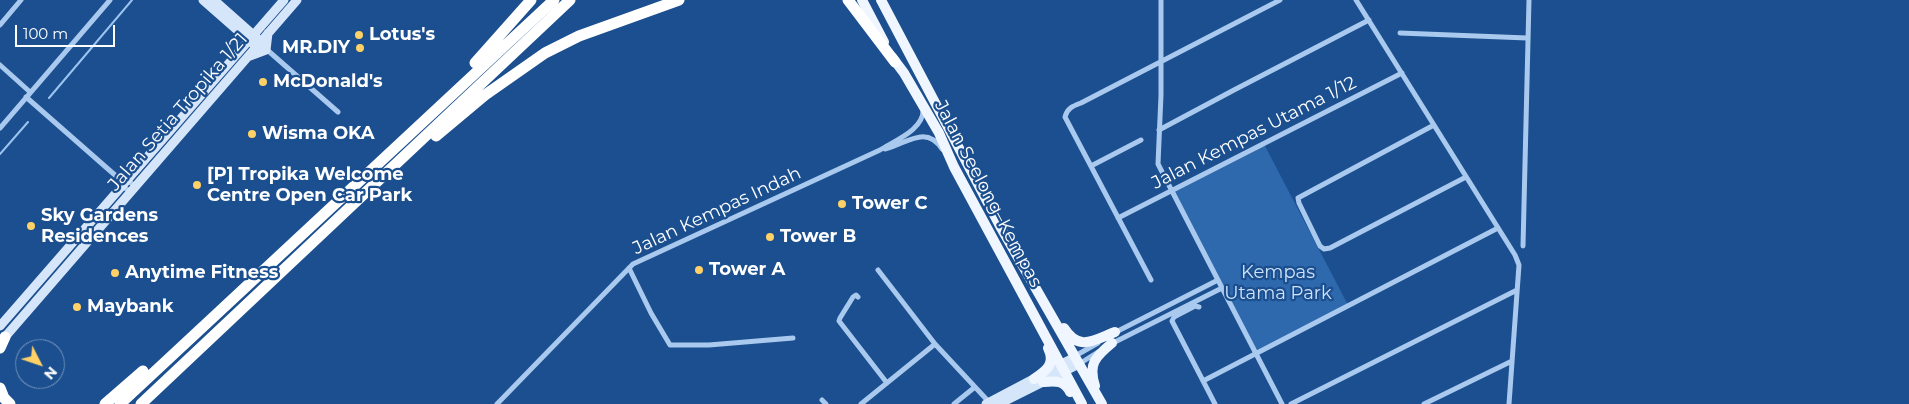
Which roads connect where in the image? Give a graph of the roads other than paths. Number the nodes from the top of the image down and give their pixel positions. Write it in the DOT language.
graph roads {
  1 [pos="21,0"];
  2 [pos="110,0"];
  3 [pos="203,0"];
  4 [pos="214,0"];
  5 [pos="284,0"];
  6 [pos="297,0"];
  7 [pos="531,0"];
  8 [pos="554,0"];
  9 [pos="570,0"];
  10 [pos="679,0"];
  11 [pos="848,0"];
  12 [pos="862,0"];
  13 [pos="881,0"];
  14 [pos="1161,0"];
  15 [pos="1280,0"];
  16 [pos="1356,0"];
  17 [pos="1528,0"];
  18 [pos="1369,20"];
  19 [pos="262,24"];
  20 [pos="0,25"];
  21 [pos="240,26"];
  22 [pos="268,32"];
  23 [pos="1400,32"];
  24 [pos="251,37"];
  25 [pos="1526,38"];
  26 [pos="258,44"];
  27 [pos="266,50"];
  28 [pos="238,52"];
  29 [pos="247,58"];
  30 [pos="895,62"];
  31 [pos="1160,62"];
  32 [pos="0,65"];
  33 [pos="1402,73"];
  34 [pos="30,92"];
  35 [pos="26,97"];
  36 [pos="919,98"];
  37 [pos="445,99"];
  38 [pos="338,112"];
  39 [pos="1434,125"];
  40 [pos="0,128"];
  41 [pos="1159,130"];
  42 [pos="1141,140"];
  43 [pos="880,150"];
  44 [pos="1091,166"];
  45 [pos="954,167"];
  46 [pos="1466,177"];
  47 [pos="125,183"];
  48 [pos="372,186"];
  49 [pos="132,189"];
  50 [pos="1171,190"];
  51 [pos="1118,218"];
  52 [pos="1000,226"];
  53 [pos="1498,228"];
  54 [pos="1523,246"];
  55 [pos="628,268"];
  56 [pos="878,270"];
  57 [pos="1151,280"];
  58 [pos="1218,280"];
  59 [pos="1222,288"];
  60 [pos="1517,290"];
  61 [pos="858,297"];
  62 [pos="1028,305"];
  63 [pos="1199,307"];
  64 [pos="205,323"];
  65 [pos="1115,332"];
  66 [pos="2,337"];
  67 [pos="793,338"];
  68 [pos="1112,343"];
  69 [pos="934,344"];
  70 [pos="1256,353"];
  71 [pos="1077,361"];
  72 [pos="1512,361"];
  73 [pos="1064,368"];
  74 [pos="1039,381"];
  75 [pos="1203,381"];
  76 [pos="887,383"];
  77 [pos="975,387"];
  78 [pos="0,388"];
  79 [pos="1101,402"];
  80 [pos="987,403"];
  81 [pos="10,404"];
  82 [pos="105,404"];
  83 [pos="118,404"];
  84 [pos="141,404"];
  85 [pos="497,404"];
  86 [pos="861,404"];
  87 [pos="954,404"];
  88 [pos="999,404"];
  89 [pos="1077,404"];
  90 [pos="1082,404"];
  91 [pos="1215,404"];
  92 [pos="1282,404"];
  93 [pos="1291,404"];
  94 [pos="1424,404"];
  95 [pos="1509,404"];
  1 -- 20 [label="street"];
  2 -- 34 [label="street"];
  3 -- 21 [label="street"];
  4 -- 21 [label="street"];
  5 -- 19 [label="street, Jalan Setia Tropika 1/21"];
  6 -- 22 [label="street, Jalan Setia Tropika 1/21"];
  7 -- 37 [label="highway"];
  8 -- 37 [label="highway"];
  9 -- 48 [label="highway"];
  10 -- 48 [label="highway"];
  11 -- 30 [label="highway"];
  12 -- 30 [label="main road, Jalan Seelong–Kempas"];
  13 -- 52 [label="main road, Jalan Seelong–Kempas"];
  14 -- 31 [label="street"];
  15 -- 31 [label="street"];
  16 -- 18 [label="street"];
  17 -- 25 [label="street"];
  18 -- 33 [label="street"];
  18 -- 41 [label="street"];
  19 -- 21 [label="street"];
  19 -- 24 [label="street, Jalan Setia Tropika 1/21"];
  21 -- 24 [label="street"];
  21 -- 28 [label="street"];
  22 -- 26 [label="street, Jalan Setia Tropika 1/21"];
  22 -- 27 [label="street"];
  23 -- 25 [label="street"];
  24 -- 26 [label="street"];
  24 -- 28 [label="street, Jalan Setia Tropika 1/21"];
  25 -- 54 [label="street"];
  26 -- 27 [label="street"];
  26 -- 29 [label="street, Jalan Setia Tropika 1/21"];
  27 -- 29 [label="street"];
  27 -- 38 [label="street"];
  28 -- 47 [label="street, Jalan Setia Tropika 1/21"];
  29 -- 49 [label="street, Jalan Setia Tropika 1/21"];
  30 -- 36 [label="main road, Jalan Seelong–Kempas"];
  31 -- 41 [label="street"];
  31 -- 44 [label="street"];
  32 -- 34 [label="street"];
  33 -- 39 [label="street"];
  33 -- 50 [label="street, Jalan Kempas Utama 1/12"];
  34 -- 35 [label="street"];
  35 -- 40 [label="street"];
  35 -- 47 [label="street"];
  36 -- 43 [label="street"];
  36 -- 45 [label="main road, Jalan Seelong–Kempas"];
  37 -- 64 [label="highway"];
  39 -- 46 [label="street"];
  39 -- 46 [label="street"];
  41 -- 50 [label="street"];
  42 -- 44 [label="street"];
  43 -- 45 [label="street"];
  43 -- 55 [label="street, Jalan Kempas Indah"];
  44 -- 51 [label="street"];
  45 -- 62 [label="main road, Jalan Seelong–Kempas"];
  46 -- 53 [label="street"];
  47 -- 49 [label="street"];
  47 -- 66 [label="street, Jalan Setia Tropika 1/21"];
  48 -- 84 [label="highway"];
  49 -- 66 [label="street, Jalan Setia Tropika 1/21"];
  50 -- 51 [label="street, Jalan Kempas Utama 1/12"];
  50 -- 58 [label="street"];
  51 -- 57 [label="street"];
  52 -- 65 [label="main road"];
  52 -- 71 [label="main road, Jalan Seelong–Kempas"];
  53 -- 60 [label="street"];
  53 -- 70 [label="street"];
  55 -- 67 [label="street"];
  55 -- 85 [label="street, Jalan Kempas Indah"];
  56 -- 69 [label="street"];
  58 -- 59 [label="street"];
  58 -- 65 [label="street"];
  59 -- 68 [label="street"];
  59 -- 70 [label="street"];
  60 -- 72 [label="street"];
  60 -- 93 [label="street"];
  61 -- 76 [label="street"];
  62 -- 73 [label="main road, Jalan Seelong–Kempas"];
  62 -- 74 [label="main road"];
  63 -- 75 [label="street"];
  64 -- 82 [label="highway"];
  64 -- 83 [label="highway"];
  65 -- 71 [label="street"];
  68 -- 71 [label="street"];
  68 -- 79 [label="main road"];
  69 -- 76 [label="street"];
  69 -- 77 [label="street"];
  70 -- 75 [label="street"];
  70 -- 92 [label="street"];
  71 -- 73 [label="street"];
  71 -- 79 [label="main road, Jalan Seelong–Kempas"];
  72 -- 94 [label="street"];
  72 -- 95 [label="street"];
  73 -- 74 [label="street"];
  73 -- 90 [label="main road, Jalan Seelong–Kempas"];
  74 -- 80 [label="street"];
  74 -- 88 [label="street"];
  74 -- 89 [label="main road"];
  75 -- 91 [label="street"];
  76 -- 86 [label="street"];
  77 -- 80 [label="street"];
  77 -- 87 [label="street"];
  78 -- 81 [label="highway"];
}
